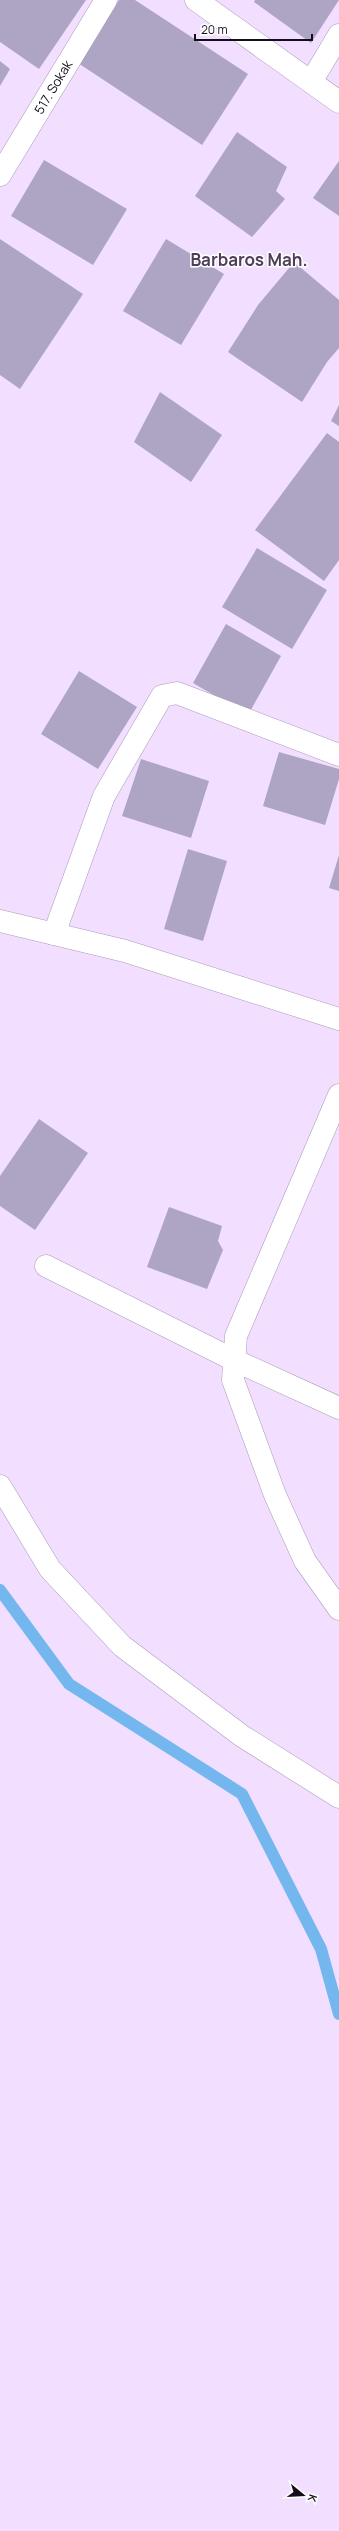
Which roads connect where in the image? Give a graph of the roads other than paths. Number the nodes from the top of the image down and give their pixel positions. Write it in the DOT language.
graph roads {
  1 [pos="106,0"];
  2 [pos="196,0"];
  3 [pos="339,35"];
  4 [pos="311,82"];
  5 [pos="339,102"];
  6 [pos="0,175"];
  7 [pos="339,755"];
  8 [pos="0,921"];
  9 [pos="54,934"];
  10 [pos="339,1019"];
  11 [pos="339,1095"];
  12 [pos="46,1266"];
  13 [pos="234,1360"];
  14 [pos="339,1408"];
  15 [pos="2,1490"];
  16 [pos="339,1609"];
  17 [pos="339,1797"];
  1 -- 6 [label="street, 517. Sokak"];
  2 -- 4 [label="street"];
  3 -- 4 [label="street"];
  4 -- 5 [label="street"];
  7 -- 9 [label="street"];
  8 -- 9 [label="street"];
  9 -- 10 [label="street"];
  11 -- 13 [label="street"];
  12 -- 13 [label="street"];
  13 -- 14 [label="street"];
  13 -- 16 [label="street"];
  15 -- 17 [label="street"];
}
